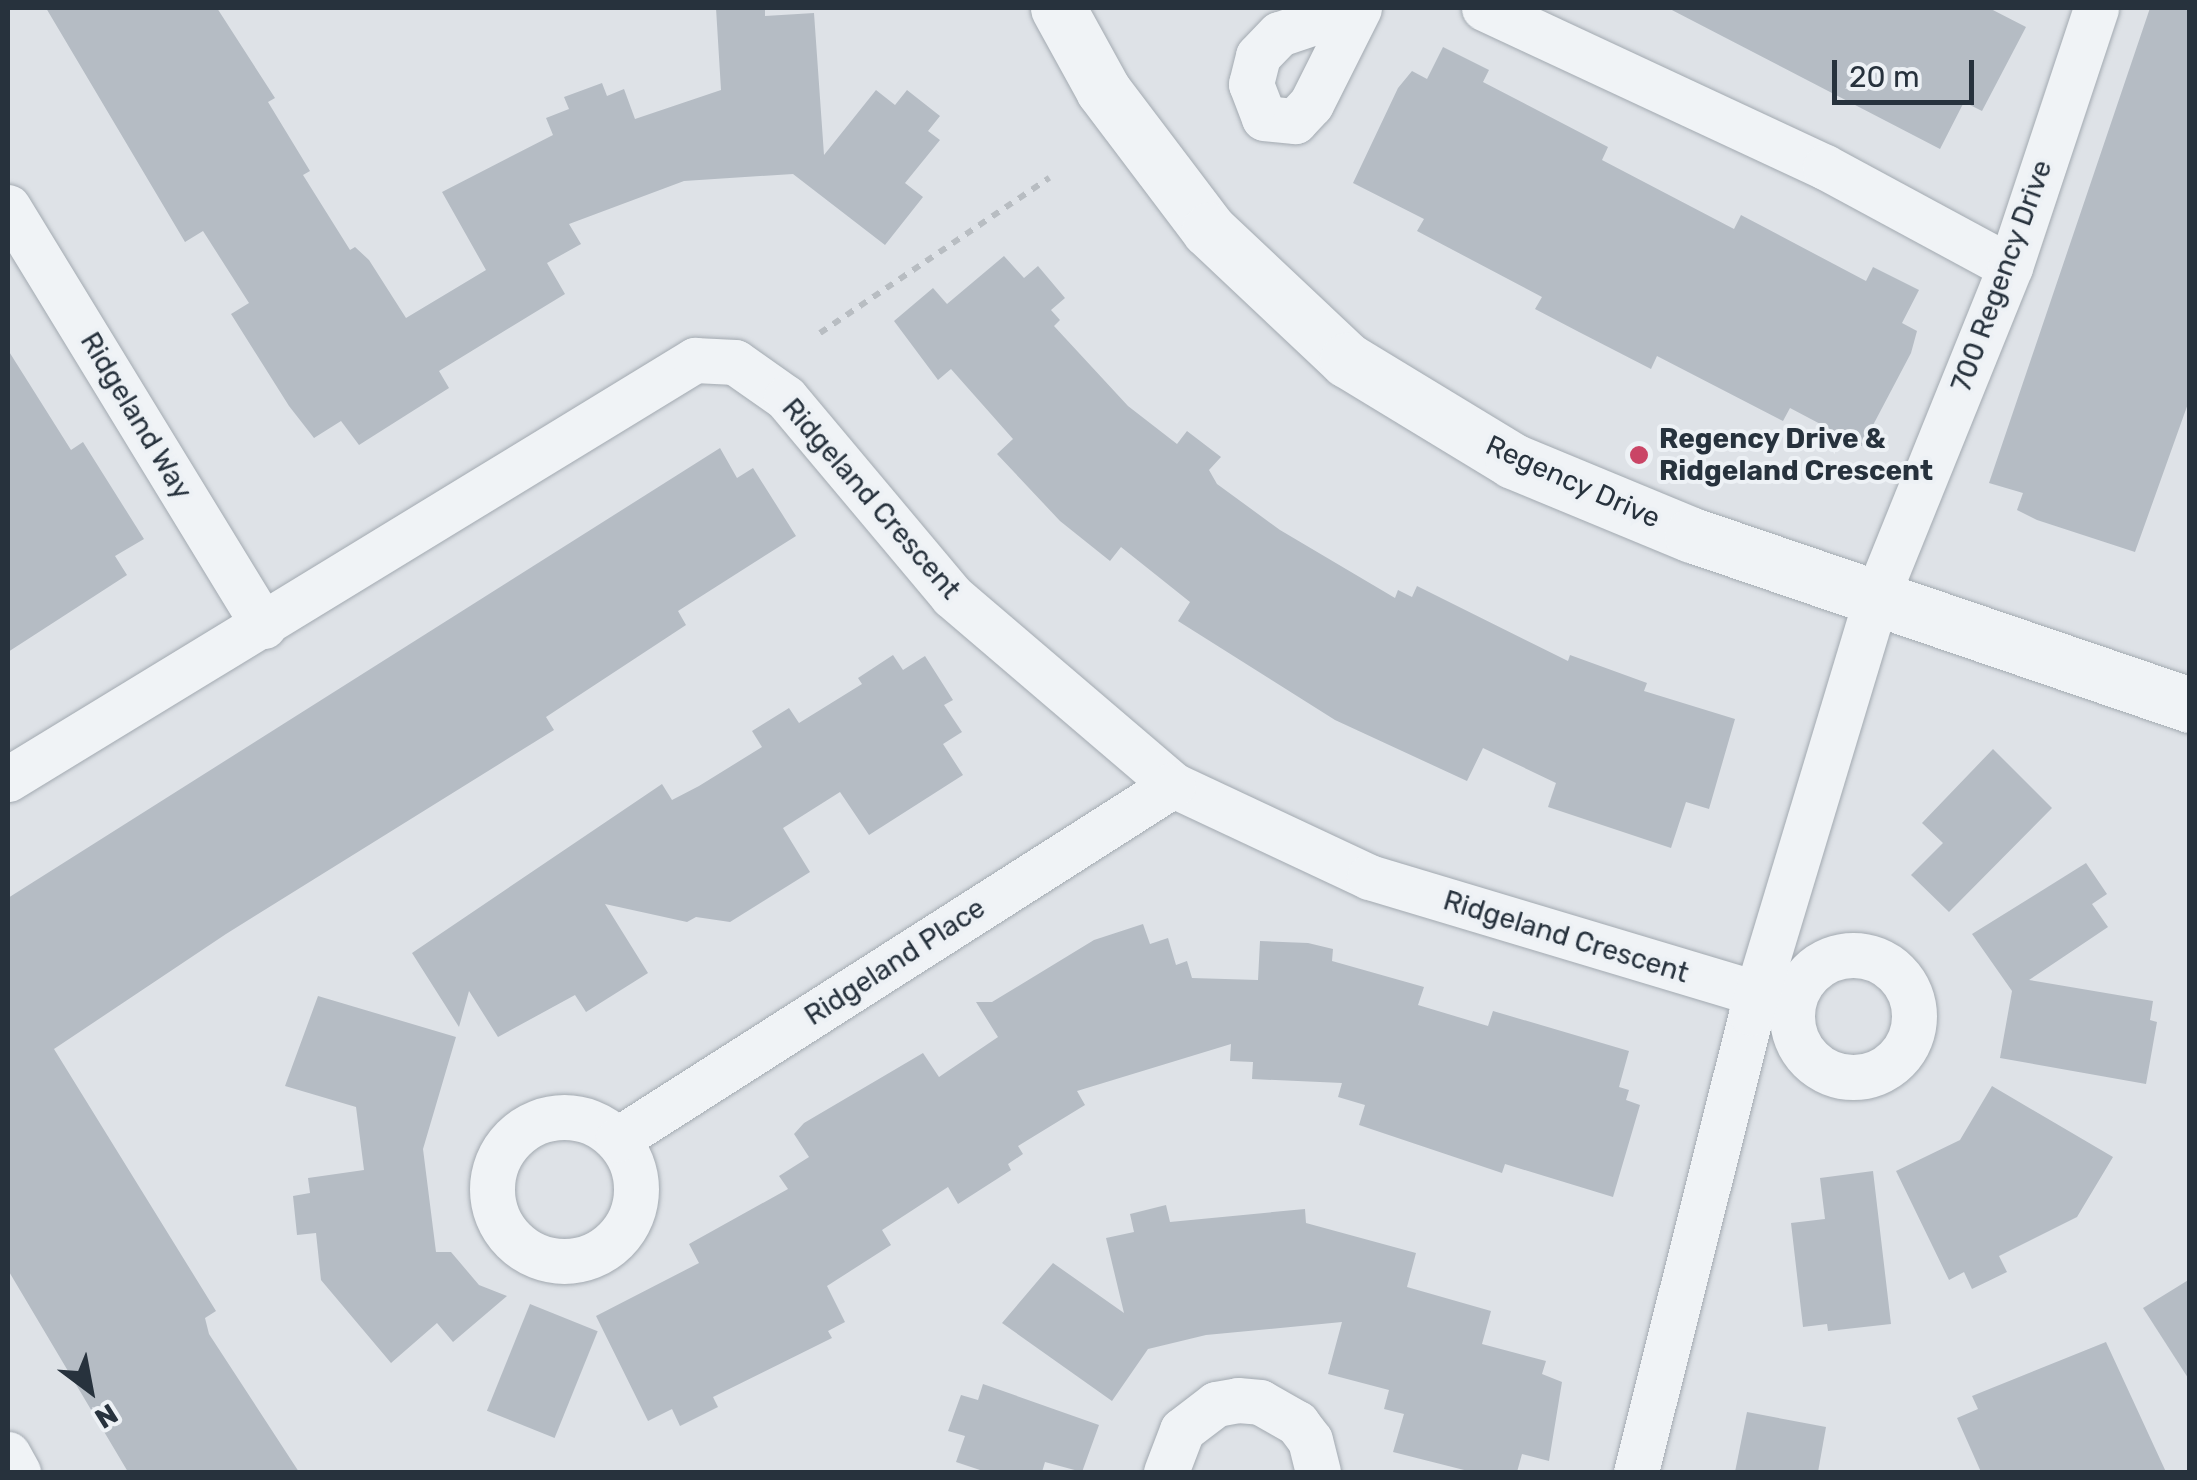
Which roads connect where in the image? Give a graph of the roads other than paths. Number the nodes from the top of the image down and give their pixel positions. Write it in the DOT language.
graph roads {
  1 [pos="1058,8"];
  2 [pos="1484,8"];
  3 [pos="2096,8"];
  4 [pos="8,207"];
  5 [pos="2010,267"];
  6 [pos="1876,596"];
  7 [pos="264,626"];
  8 [pos="2190,705"];
  9 [pos="8,779"];
  10 [pos="1173,785"];
  11 [pos="1774,999"];
  12 [pos="618,1139"];
  13 [pos="8,1454"];
  14 [pos="18,1472"];
  15 [pos="1166,1472"];
  16 [pos="1318,1472"];
  17 [pos="1636,1472"];
  1 -- 6 [label="street, Regency Drive"];
  2 -- 5 [label="street"];
  3 -- 5 [label="street, 700 Regency Drive"];
  4 -- 7 [label="street, Ridgeland Way"];
  5 -- 6 [label="street, 700 Regency Drive"];
  6 -- 8 [label="street, Regency Drive"];
  6 -- 11 [label="street"];
  7 -- 9 [label="street, Ridgeland Crescent"];
  7 -- 10 [label="street, Ridgeland Crescent"];
  10 -- 11 [label="street, Ridgeland Crescent"];
  10 -- 12 [label="street, Ridgeland Place"];
  11 -- 17 [label="street"];
  13 -- 14 [label="street"];
  15 -- 16 [label="street"];
}
